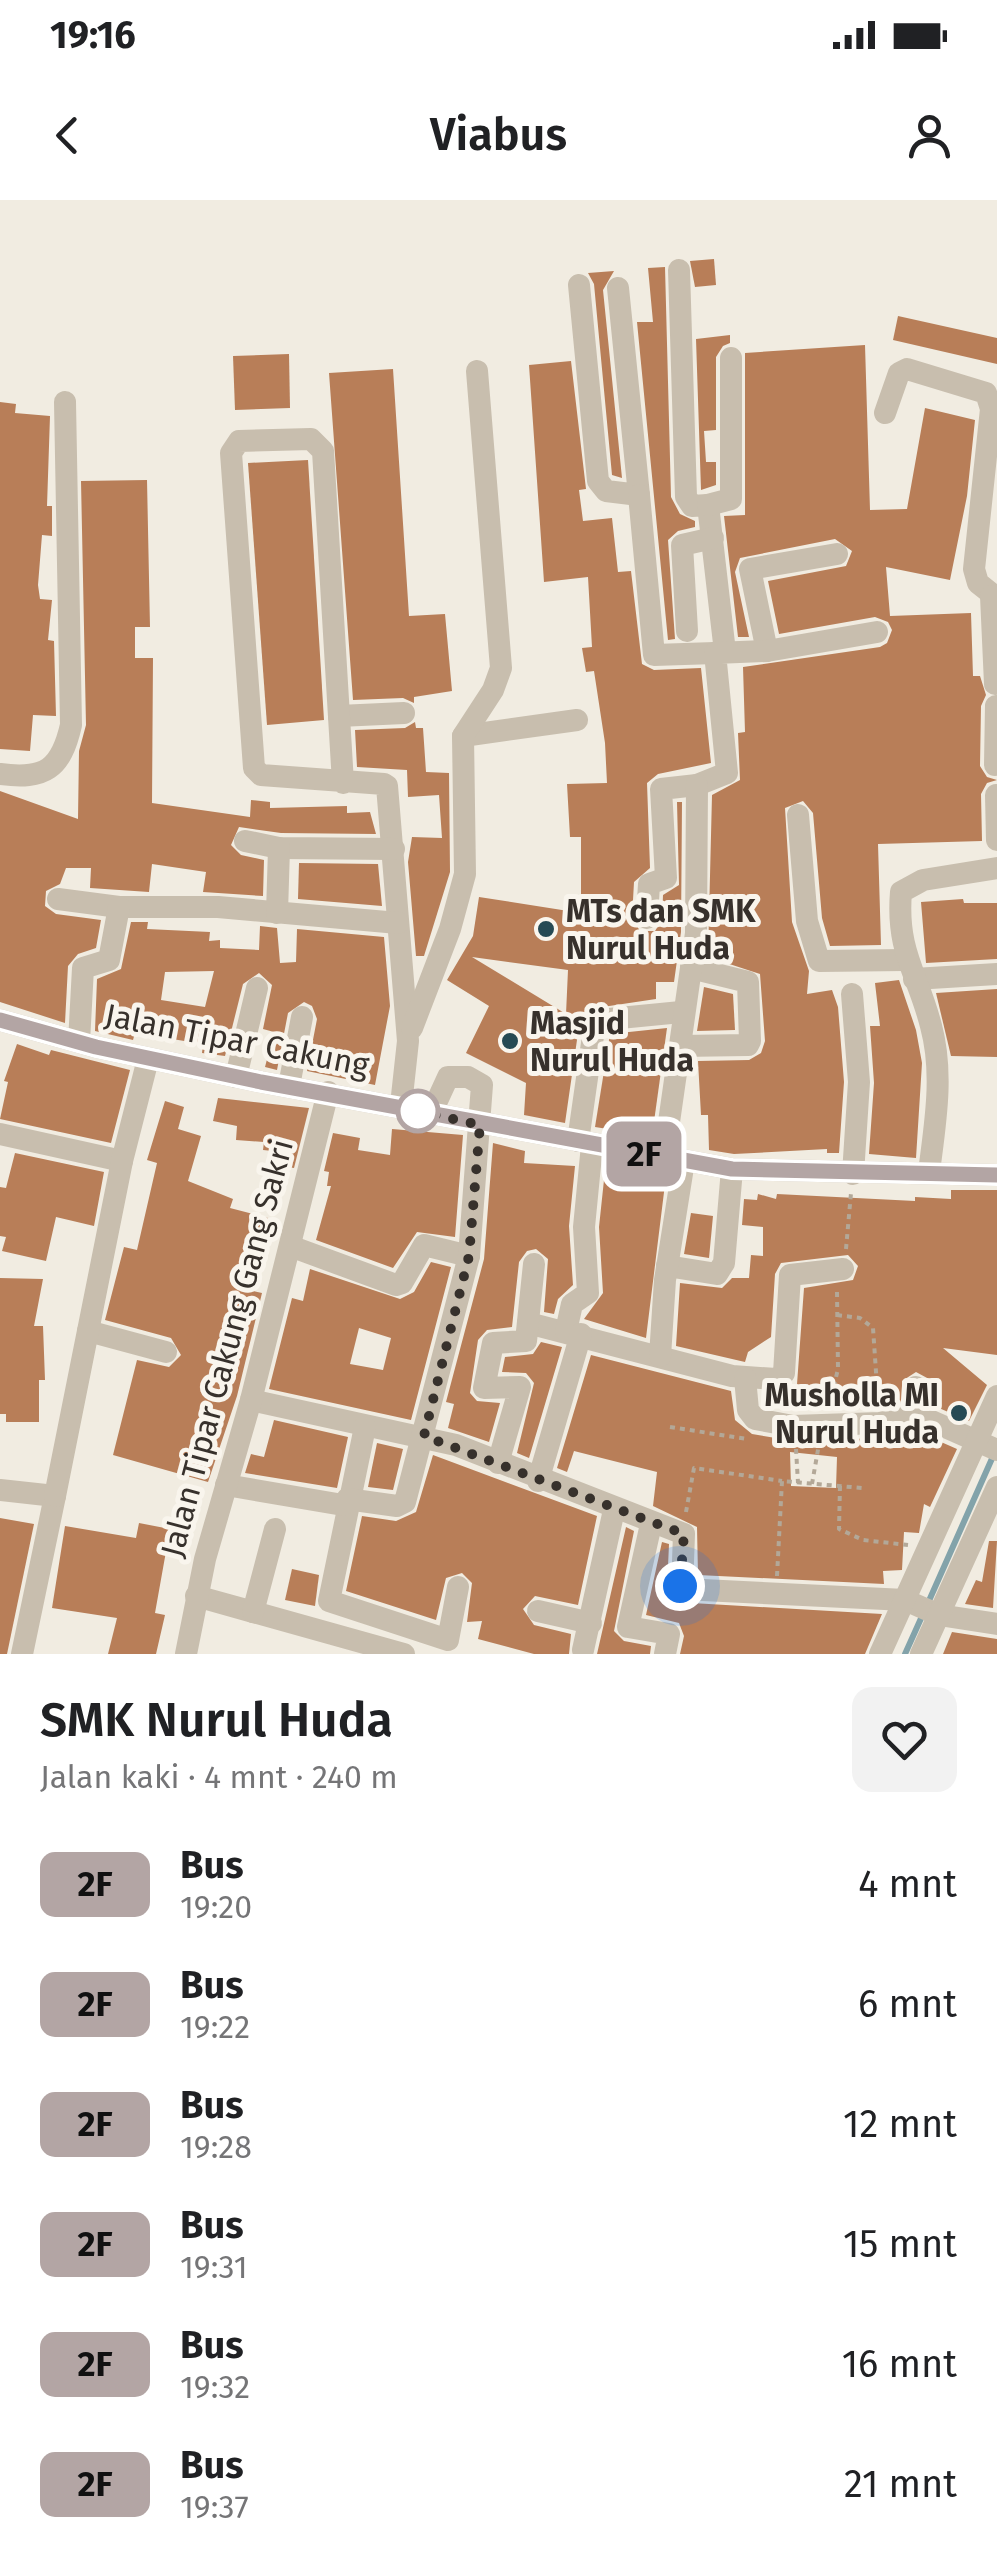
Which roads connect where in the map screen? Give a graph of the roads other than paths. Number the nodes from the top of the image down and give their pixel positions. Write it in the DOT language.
graph roads {
  1 [pos="679,270"];
  2 [pos="579,285"];
  3 [pos="618,288"];
  4 [pos="730,358"];
  5 [pos="476,371"];
  6 [pos="65,402"];
  7 [pos="885,413"];
  8 [pos="639,494"];
  9 [pos="708,506"];
  10 [pos="713,538"];
  11 [pos="837,554"];
  12 [pos="994,597"];
  13 [pos="687,632"];
  14 [pos="878,632"];
  15 [pos="767,651"];
  16 [pos="720,653"];
  17 [pos="995,695"];
  18 [pos="404,713"];
  19 [pos="339,716"];
  20 [pos="577,720"];
  21 [pos="463,736"];
  22 [pos="995,765"];
  23 [pos="0,774"];
  24 [pos="343,783"];
  25 [pos="697,785"];
  26 [pos="996,795"];
  27 [pos="798,815"];
  28 [pos="997,840"];
  29 [pos="245,841"];
  30 [pos="280,848"];
  31 [pos="394,849"];
  32 [pos="997,868"];
  33 [pos="58,899"];
  34 [pos="119,907"];
  35 [pos="277,912"];
  36 [pos="648,918"];
  37 [pos="398,923"];
  38 [pos="691,968"];
  39 [pos="909,970"];
  40 [pos="997,974"];
  41 [pos="257,988"];
  42 [pos="852,994"];
  43 [pos="681,1012"];
  44 [pos="302,1016"];
  45 [pos="0,1020"];
  46 [pos="408,1040"];
  47 [pos="79,1042"];
  48 [pos="680,1046"];
  49 [pos="148,1059"];
  50 [pos="236,1076"];
  51 [pos="289,1086"];
  52 [pos="328,1092"];
  53 [pos="401,1105"];
  54 [pos="431,1114"];
  55 [pos="480,1125"];
  56 [pos="0,1134"];
  57 [pos="585,1143"];
  58 [pos="674,1159"];
  59 [pos="122,1161"];
  60 [pos="732,1169"];
  61 [pos="928,1172"];
  62 [pos="854,1174"];
  63 [pos="997,1175"];
  64 [pos="290,1246"];
  65 [pos="469,1256"];
  66 [pos="534,1264"];
  67 [pos="667,1266"];
  68 [pos="843,1269"];
  69 [pos="528,1323"];
  70 [pos="88,1331"];
  71 [pos="574,1332"];
  72 [pos="166,1352"];
  73 [pos="660,1356"];
  74 [pos="745,1378"];
  75 [pos="916,1387"];
  76 [pos="997,1396"];
  77 [pos="252,1400"];
  78 [pos="910,1415"];
  79 [pos="365,1427"];
  80 [pos="424,1436"];
  81 [pos="985,1444"];
  82 [pos="498,1463"];
  83 [pos="538,1481"];
  84 [pos="226,1485"];
  85 [pos="997,1487"];
  86 [pos="0,1490"];
  87 [pos="55,1496"];
  88 [pos="347,1500"];
  89 [pos="614,1510"];
  90 [pos="651,1524"];
  91 [pos="275,1529"];
  92 [pos="458,1587"];
  93 [pos="196,1596"];
  94 [pos="921,1607"];
  95 [pos="538,1611"];
  96 [pos="252,1612"];
  97 [pos="591,1622"];
  98 [pos="997,1624"];
  99 [pos="324,1643"];
  100 [pos="582,1650"];
  101 [pos="398,1653"];
  102 [pos="22,1654"];
  103 [pos="186,1654"];
  104 [pos="666,1654"];
  105 [pos="880,1654"];
  106 [pos="922,1654"];
  1 -- 9 [label="street"];
  2 -- 8 [label="street"];
  3 -- 8 [label="street"];
  4 -- 9 [label="street"];
  5 -- 21 [label="street"];
  6 -- 23 [label="street"];
  7 -- 12 [label="street"];
  8 -- 16 [label="street"];
  9 -- 10 [label="street"];
  10 -- 13 [label="street"];
  10 -- 16 [label="street"];
  11 -- 15 [label="street"];
  12 -- 17 [label="street"];
  14 -- 15 [label="street"];
  15 -- 16 [label="street"];
  16 -- 25 [label="street"];
  17 -- 22 [label="street"];
  18 -- 19 [label="street"];
  19 -- 24 [label="street"];
  19 -- 24 [label="street"];
  20 -- 21 [label="street"];
  21 -- 46 [label="street"];
  24 -- 31 [label="street"];
  25 -- 36 [label="street"];
  25 -- 38 [label="street"];
  26 -- 28 [label="street"];
  27 -- 39 [label="street"];
  29 -- 30 [label="street"];
  30 -- 31 [label="street"];
  30 -- 35 [label="street"];
  31 -- 37 [label="street"];
  32 -- 39 [label="street"];
  33 -- 34 [label="street"];
  34 -- 35 [label="street"];
  34 -- 47 [label="street"];
  35 -- 37 [label="street"];
  37 -- 46 [label="street"];
  38 -- 43 [label="street"];
  38 -- 48 [label="street"];
  39 -- 40 [label="street"];
  39 -- 61 [label="street"];
  41 -- 50 [label="street"];
  42 -- 62 [label="street"];
  43 -- 48 [label="street"];
  43 -- 57 [label="street"];
  44 -- 51 [label="street"];
  45 -- 47 [label="street, Jalan Tipar Cakung"];
  46 -- 53 [label="street"];
  47 -- 49 [label="street, Jalan Tipar Cakung"];
  48 -- 58 [label="street"];
  49 -- 50 [label="street, Jalan Tipar Cakung"];
  49 -- 59 [label="street"];
  50 -- 51 [label="street, Jalan Tipar Cakung"];
  51 -- 52 [label="street, Jalan Tipar Cakung"];
  52 -- 53 [label="street, Jalan Tipar Cakung"];
  52 -- 64 [label="street, Jalan Tipar Cakung Gang Sakri"];
  53 -- 54 [label="street, Jalan Tipar Cakung"];
  54 -- 55 [label="street, Jalan Tipar Cakung"];
  54 -- 55 [label="street"];
  55 -- 57 [label="street, Jalan Tipar Cakung"];
  55 -- 65 [label="street"];
  56 -- 59 [label="street"];
  57 -- 58 [label="street, Jalan Tipar Cakung"];
  57 -- 71 [label="street"];
  58 -- 60 [label="street, Jalan Tipar Cakung"];
  58 -- 67 [label="street"];
  59 -- 70 [label="street"];
  60 -- 62 [label="street, Jalan Tipar Cakung"];
  60 -- 67 [label="street"];
  61 -- 62 [label="street, Jalan Tipar Cakung"];
  61 -- 63 [label="street, Jalan Tipar Cakung"];
  64 -- 65 [label="street"];
  64 -- 77 [label="street, Jalan Tipar Cakung Gang Sakri"];
  65 -- 80 [label="street"];
  66 -- 69 [label="street"];
  67 -- 73 [label="street"];
  68 -- 74 [label="street"];
  69 -- 71 [label="street"];
  69 -- 82 [label="street"];
  70 -- 72 [label="street"];
  70 -- 87 [label="street"];
  71 -- 73 [label="street"];
  71 -- 83 [label="street"];
  73 -- 74 [label="street"];
  74 -- 78 [label="street"];
  75 -- 78 [label="street"];
  76 -- 81 [label="street"];
  77 -- 79 [label="street"];
  77 -- 84 [label="street, Jalan Tipar Cakung Gang Sakri"];
  78 -- 81 [label="street"];
  79 -- 80 [label="street"];
  79 -- 88 [label="street"];
  80 -- 82 [label="street"];
  80 -- 88 [label="street"];
  81 -- 94 [label="street"];
  82 -- 83 [label="street"];
  83 -- 89 [label="street"];
  84 -- 88 [label="street"];
  84 -- 93 [label="street, Jalan Tipar Cakung Gang Sakri"];
  85 -- 94 [label="street"];
  86 -- 87 [label="street"];
  87 -- 102 [label="street"];
  88 -- 92 [label="street"];
  89 -- 90 [label="street"];
  89 -- 97 [label="street"];
  90 -- 94 [label="street"];
  90 -- 104 [label="street"];
  91 -- 96 [label="street"];
  93 -- 96 [label="street, Jalan Tipar Cakung Gang Sakri"];
  93 -- 103 [label="street"];
  94 -- 98 [label="street"];
  94 -- 105 [label="street"];
  94 -- 106 [label="street"];
  95 -- 97 [label="street"];
  96 -- 99 [label="street, Jalan Tipar Cakung Gang Sakri"];
  97 -- 100 [label="street"];
  99 -- 101 [label="street, Jalan Tipar Cakung Gang Sakri"];
}
